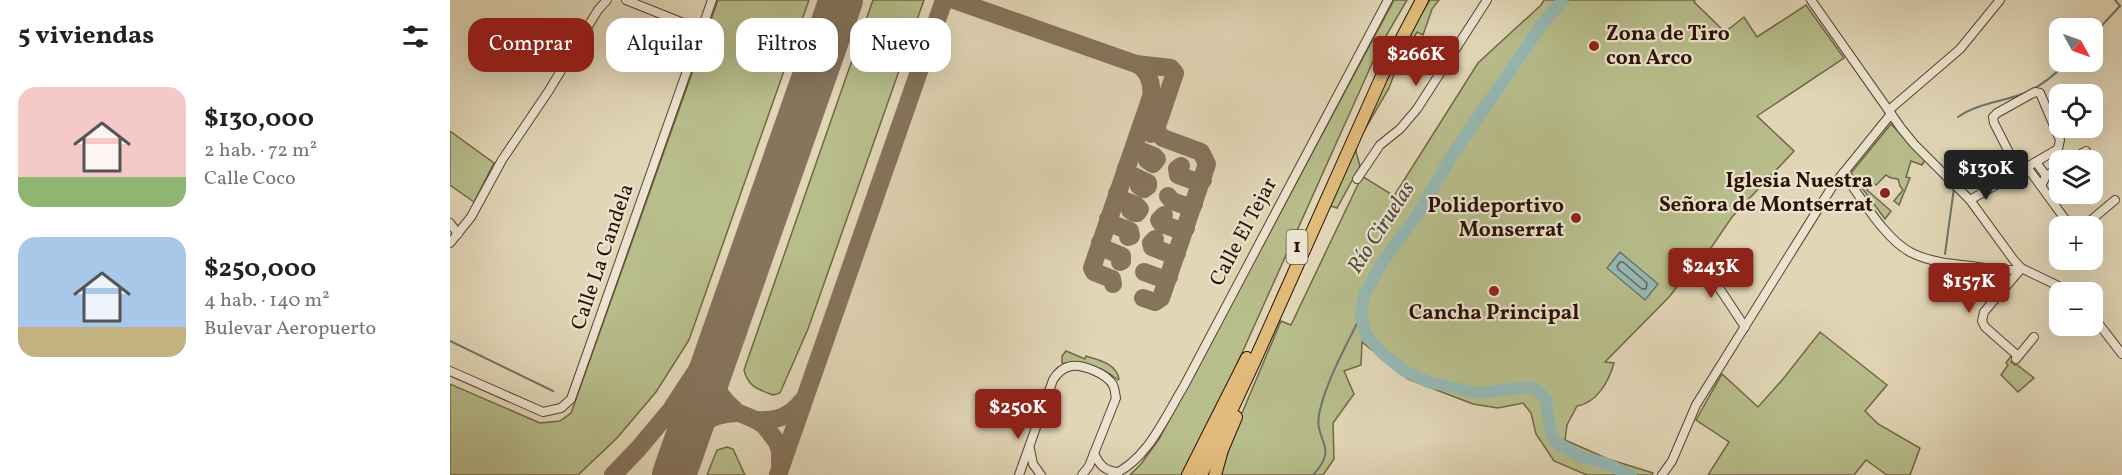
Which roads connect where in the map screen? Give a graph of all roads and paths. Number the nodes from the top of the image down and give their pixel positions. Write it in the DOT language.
graph roads {
  1 [pos="608,0"];
  2 [pos="626,0"];
  3 [pos="712,0"];
  4 [pos="1388,0"];
  5 [pos="1414,0"];
  6 [pos="1422,0"];
  7 [pos="1486,0"];
  8 [pos="1811,0"];
  9 [pos="2000,0"];
  10 [pos="671,18"];
  11 [pos="705,18"];
  12 [pos="686,72"];
  13 [pos="1890,112"];
  14 [pos="2037,162"];
  15 [pos="2027,167"];
  16 [pos="2019,172"];
  17 [pos="1843,173"];
  18 [pos="2049,174"];
  19 [pos="2046,176"];
  20 [pos="1357,179"];
  21 [pos="2041,186"];
  22 [pos="1326,199"];
  23 [pos="1970,200"];
  24 [pos="2115,200"];
  25 [pos="2063,216"];
  26 [pos="2096,216"];
  27 [pos="450,223"];
  28 [pos="458,234"];
  29 [pos="450,243"];
  30 [pos="1695,255"];
  31 [pos="2022,268"];
  32 [pos="2051,282"];
  33 [pos="1745,327"];
  34 [pos="2103,329"];
  35 [pos="2034,337"];
  36 [pos="2122,354"];
  37 [pos="1250,360"];
  38 [pos="450,371"];
  39 [pos="1030,444"];
  40 [pos="1094,453"];
  41 [pos="1116,473"];
  42 [pos="1019,475"];
  43 [pos="1041,475"];
  44 [pos="1082,475"];
  45 [pos="1186,475"];
  46 [pos="1195,475"];
  47 [pos="1201,475"];
  48 [pos="1209,475"];
  49 [pos="1215,475"];
  50 [pos="1662,475"];
  1 -- 28 [label="street"];
  2 -- 10 [label="street"];
  3 -- 11 [label="street, Calle La Candela"];
  4 -- 41 [label="street, Calle El Tejar"];
  5 -- 37 [label="highway, 1"];
  6 -- 22 [label="highway, 1"];
  7 -- 20 [label="street"];
  8 -- 13 [label="street"];
  9 -- 13 [label="street"];
  12 -- 38 [label="street, Calle La Candela"];
  13 -- 17 [label="street"];
  13 -- 23 [label="street"];
  14 -- 15 [label="street"];
  14 -- 16 [label="street"];
  14 -- 19 [label="street"];
  15 -- 16 [label="street"];
  15 -- 21 [label="street"];
  16 -- 23 [label="street"];
  17 -- 31 [label="street"];
  17 -- 33 [label="street"];
  18 -- 19 [label="street"];
  19 -- 21 [label="street"];
  21 -- 25 [label="street"];
  22 -- 37 [label="highway, 1"];
  22 -- 49 [label="highway"];
  23 -- 31 [label="street"];
  24 -- 26 [label="street"];
  27 -- 28 [label="street"];
  28 -- 29 [label="street"];
  30 -- 33 [label="street"];
  31 -- 32 [label="street"];
  31 -- 35 [label="street"];
  33 -- 50 [label="street"];
  34 -- 36 [label="street"];
  37 -- 45 [label="highway, 1"];
  37 -- 46 [label="highway, 1"];
  37 -- 47 [label="highway, 1"];
  37 -- 48 [label="highway, 1"];
  39 -- 40 [label="street"];
  39 -- 42 [label="street"];
  39 -- 43 [label="street"];
  40 -- 41 [label="street, Calle El Tejar"];
  40 -- 44 [label="street"];
}
